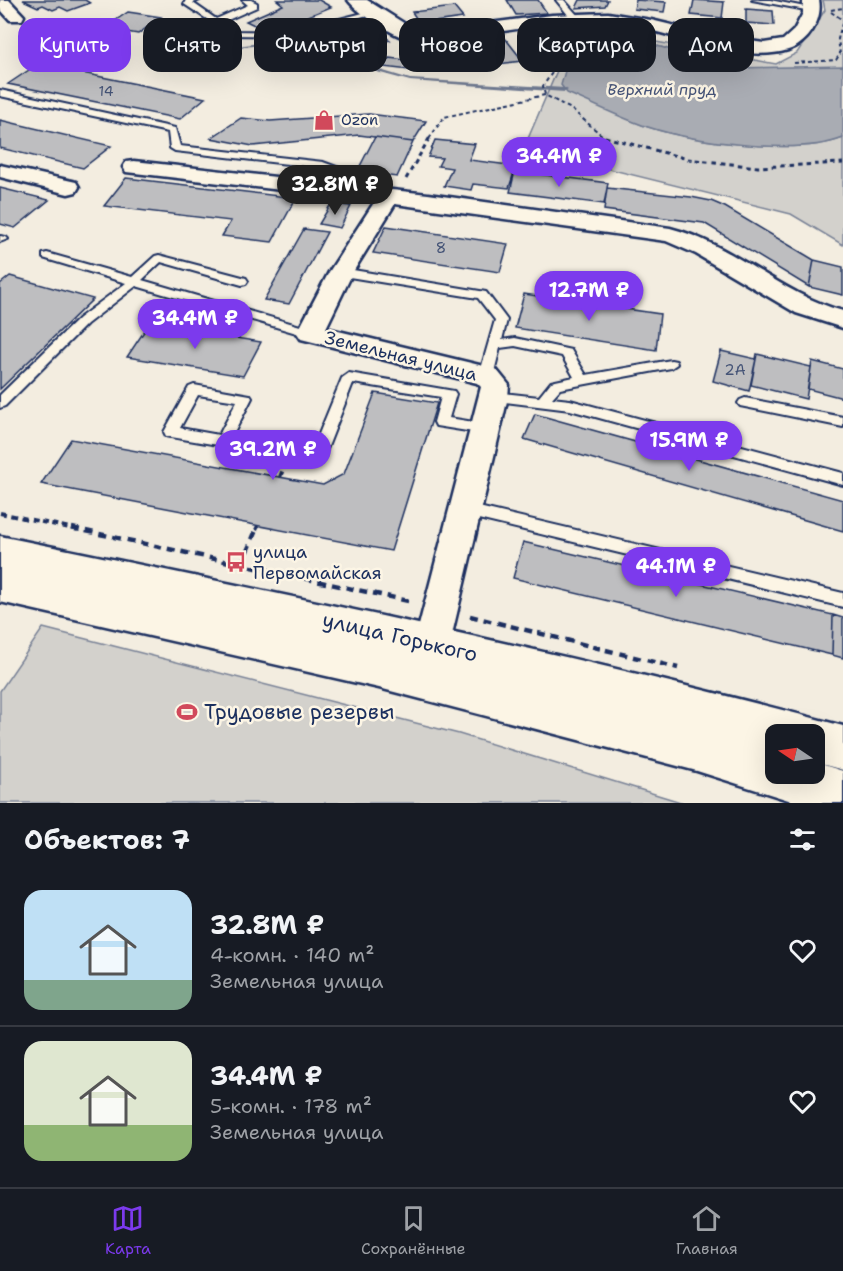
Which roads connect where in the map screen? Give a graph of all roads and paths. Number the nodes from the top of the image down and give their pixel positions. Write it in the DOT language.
graph roads {
  1 [pos="0,0"];
  2 [pos="196,0"];
  3 [pos="246,0"];
  4 [pos="356,0"];
  5 [pos="560,0"];
  6 [pos="756,0"];
  7 [pos="811,5"];
  8 [pos="375,12"];
  9 [pos="15,16"];
  10 [pos="210,18"];
  11 [pos="225,18"];
  12 [pos="575,18"];
  13 [pos="517,26"];
  14 [pos="656,27"];
  15 [pos="242,33"];
  16 [pos="543,86"];
  17 [pos="0,93"];
  18 [pos="545,94"];
  19 [pos="843,163"];
  20 [pos="134,167"];
  21 [pos="0,171"];
  22 [pos="68,187"];
  23 [pos="357,194"];
  24 [pos="388,198"];
  25 [pos="47,255"];
  26 [pos="341,272"];
  27 [pos="242,281"];
  28 [pos="132,282"];
  29 [pos="843,320"];
  30 [pos="310,333"];
  31 [pos="494,345"];
  32 [pos="671,364"];
  33 [pos="582,380"];
  34 [pos="490,387"];
  35 [pos="0,403"];
  36 [pos="541,403"];
  37 [pos="745,403"];
  38 [pos="843,422"];
  39 [pos="486,429"];
  40 [pos="223,441"];
  41 [pos="843,479"];
  42 [pos="466,510"];
  43 [pos="0,513"];
  44 [pos="258,526"];
  45 [pos="0,552"];
  46 [pos="241,565"];
  47 [pos="0,585"];
  48 [pos="843,600"];
  49 [pos="432,644"];
  50 [pos="765,726"];
  51 [pos="825,743"];
  52 [pos="843,748"];
  53 [pos="765,769"];
  54 [pos="812,784"];
  55 [pos="843,794"];
  1 -- 9 [label="street"];
  2 -- 10 [label="lane"];
  3 -- 11 [label="lane"];
  4 -- 8 [label="street"];
  5 -- 12 [label="lane"];
  6 -- 7 [label="lane"];
  7 -- 14 [label="street"];
  8 -- 13 [label="street"];
  8 -- 15 [label="lane"];
  16 -- 18 [label="path"];
  17 -- 23 [label="lane"];
  18 -- 19 [label="path"];
  18 -- 24 [label="path"];
  20 -- 23 [label="street"];
  21 -- 22 [label="street"];
  23 -- 24 [label="street"];
  24 -- 26 [label="street, Земельная улица"];
  24 -- 29 [label="street"];
  25 -- 28 [label="lane"];
  26 -- 30 [label="street, Земельная улица"];
  26 -- 31 [label="lane"];
  27 -- 28 [label="lane"];
  28 -- 30 [label="lane"];
  28 -- 35 [label="lane"];
  30 -- 34 [label="street, Земельная улица"];
  31 -- 33 [label="lane"];
  31 -- 34 [label="lane"];
  32 -- 33 [label="lane"];
  33 -- 36 [label="lane"];
  34 -- 36 [label="lane"];
  34 -- 39 [label="street, Земельная улица"];
  36 -- 41 [label="lane"];
  37 -- 38 [label="lane"];
  39 -- 40 [label="lane"];
  39 -- 42 [label="street, Земельная улица"];
  40 -- 40 [label="lane"];
  42 -- 48 [label="lane"];
  42 -- 49 [label="street, Земельная улица"];
  43 -- 46 [label="path"];
  44 -- 46 [label="path"];
  45 -- 49 [label="main road, улица Горького"];
  46 -- 49 [label="path"];
  47 -- 49 [label="main road, улица Горького"];
  49 -- 50 [label="main road, улица Горького"];
  49 -- 53 [label="main road, улица Горького"];
  51 -- 52 [label="main road"];
  54 -- 55 [label="main road, улица Горького"];
}
